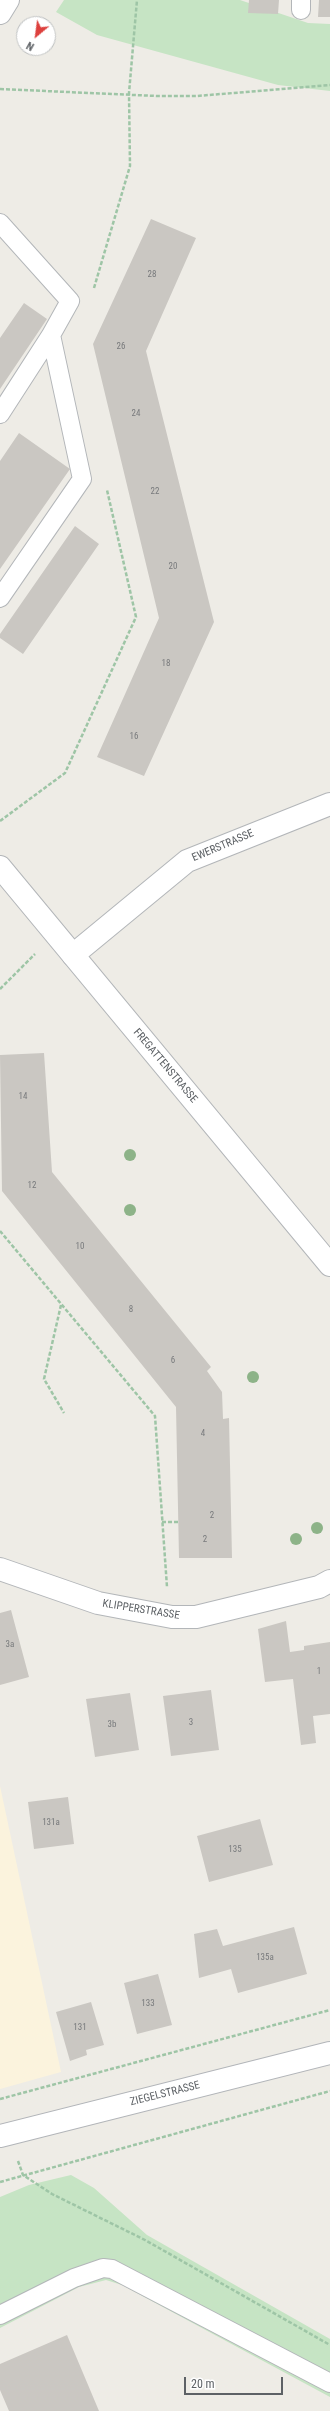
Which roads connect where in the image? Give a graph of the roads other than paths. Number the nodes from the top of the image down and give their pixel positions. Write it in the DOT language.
graph roads {
  1 [pos="8,0"];
  2 [pos="0,13"];
  3 [pos="0,223"];
  4 [pos="51,335"];
  5 [pos="0,414"];
  6 [pos="0,598"];
  7 [pos="330,804"];
  8 [pos="0,867"];
  9 [pos="73,955"];
  10 [pos="330,1265"];
  11 [pos="0,1569"];
  12 [pos="330,1581"];
  13 [pos="330,2053"];
  14 [pos="0,2136"];
  15 [pos="0,2315"];
  16 [pos="330,2383"];
  1 -- 2 [label="street"];
  3 -- 4 [label="lane"];
  4 -- 5 [label="lane"];
  4 -- 6 [label="lane"];
  7 -- 9 [label="street, EWERSTRASSE"];
  8 -- 9 [label="street, FREGATTENSTRASSE"];
  9 -- 10 [label="street, FREGATTENSTRASSE"];
  11 -- 12 [label="street, KLIPPERSTRASSE"];
  13 -- 14 [label="street, ZIEGELSTRASSE"];
  15 -- 16 [label="lane"];
}
